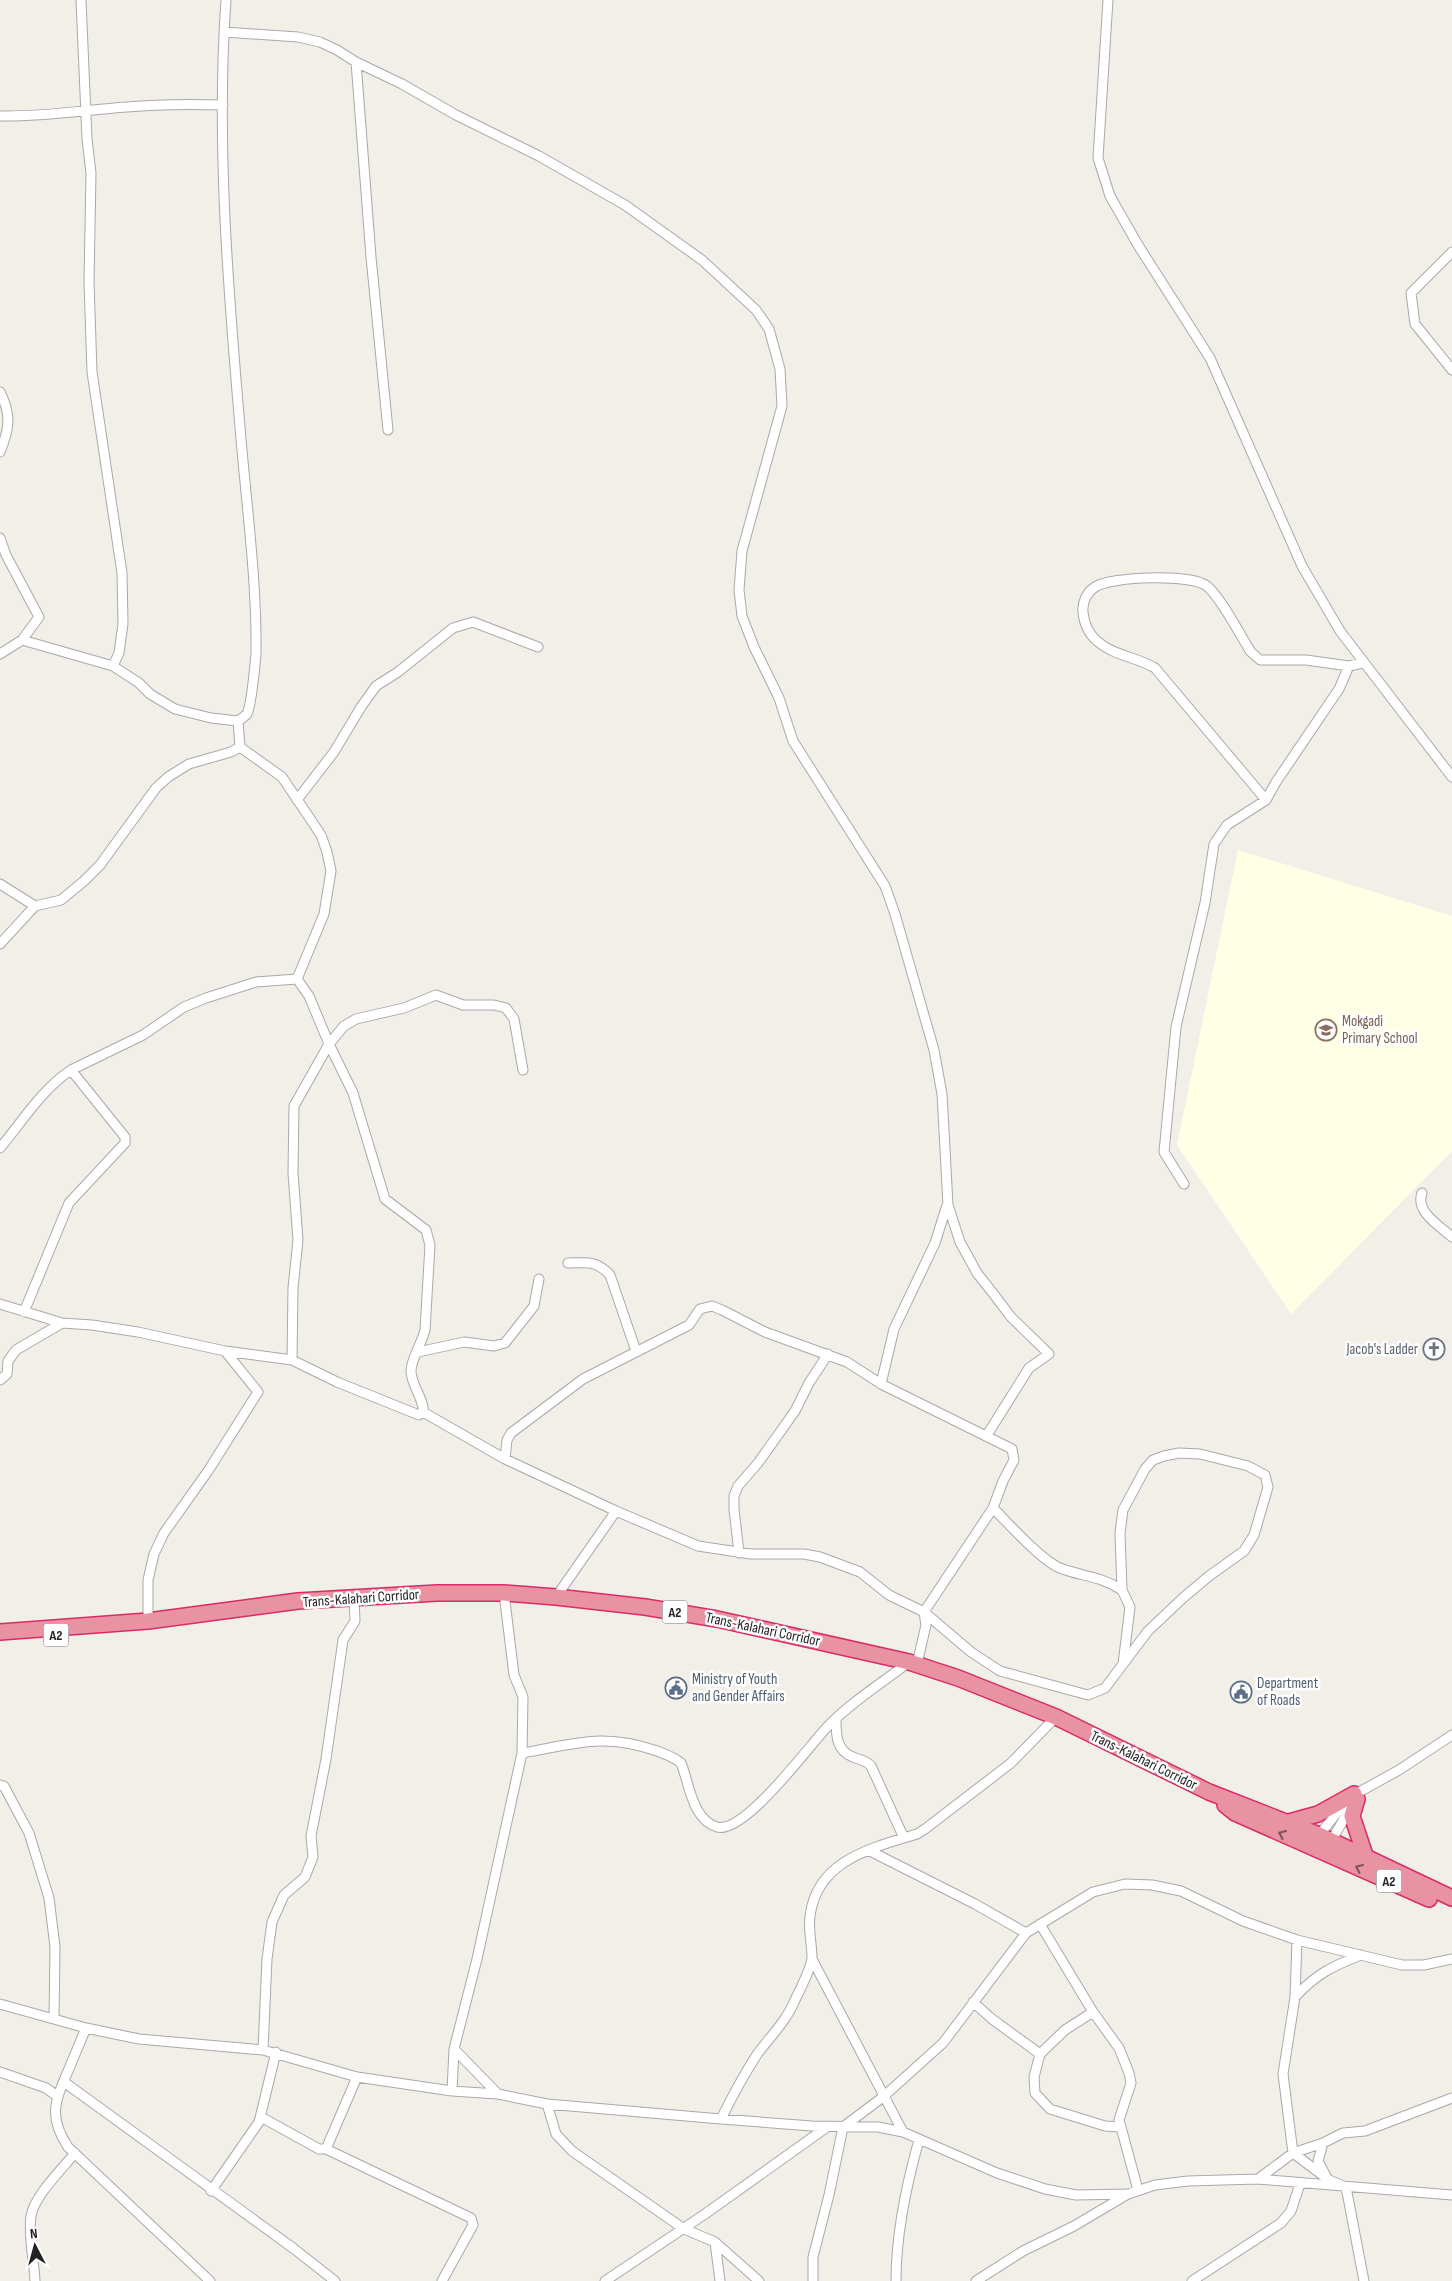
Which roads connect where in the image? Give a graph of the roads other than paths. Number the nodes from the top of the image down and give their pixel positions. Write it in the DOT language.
graph roads {
  1 [pos="81,0"];
  2 [pos="226,0"];
  3 [pos="1108,0"];
  4 [pos="224,32"];
  5 [pos="356,62"];
  6 [pos="223,105"];
  7 [pos="86,111"];
  8 [pos="0,116"];
  9 [pos="1452,252"];
  10 [pos="1452,370"];
  11 [pos="0,392"];
  12 [pos="388,430"];
  13 [pos="0,452"];
  14 [pos="0,538"];
  15 [pos="22,640"];
  16 [pos="538,647"];
  17 [pos="0,654"];
  18 [pos="1363,663"];
  19 [pos="113,666"];
  20 [pos="1349,666"];
  21 [pos="238,722"];
  22 [pos="240,747"];
  23 [pos="1452,777"];
  24 [pos="297,800"];
  25 [pos="1266,800"];
  26 [pos="0,884"];
  27 [pos="35,906"];
  28 [pos="0,944"];
  29 [pos="297,979"];
  30 [pos="329,1044"];
  31 [pos="71,1070"];
  32 [pos="522,1070"];
  33 [pos="0,1148"];
  34 [pos="1184,1184"];
  35 [pos="1422,1193"];
  36 [pos="948,1205"];
  37 [pos="1452,1238"];
  38 [pos="568,1263"];
  39 [pos="539,1279"];
  40 [pos="0,1304"];
  41 [pos="24,1312"];
  42 [pos="62,1323"];
  43 [pos="225,1351"];
  44 [pos="636,1351"];
  45 [pos="418,1352"];
  46 [pos="828,1354"];
  47 [pos="292,1360"];
  48 [pos="0,1380"];
  49 [pos="881,1384"];
  50 [pos="423,1412"];
  51 [pos="987,1435"];
  52 [pos="505,1459"];
  53 [pos="993,1508"];
  54 [pos="616,1511"];
  55 [pos="738,1553"];
  56 [pos="1122,1590"];
  57 [pos="504,1593"];
  58 [pos="354,1597"];
  59 [pos="556,1597"];
  60 [pos="924,1612"];
  61 [pos="148,1622"];
  62 [pos="111,1625"];
  63 [pos="0,1632"];
  64 [pos="0,1640"];
  65 [pos="913,1663"];
  66 [pos="1123,1664"];
  67 [pos="1056,1717"];
  68 [pos="836,1719"];
  69 [pos="1452,1735"];
  70 [pos="522,1753"];
  71 [pos="0,1785"];
  72 [pos="1209,1792"];
  73 [pos="1355,1797"];
  74 [pos="1289,1822"];
  75 [pos="904,1838"];
  76 [pos="1322,1844"];
  77 [pos="868,1850"];
  78 [pos="1366,1858"];
  79 [pos="1452,1898"];
  80 [pos="1452,1908"];
  81 [pos="1040,1924"];
  82 [pos="1026,1933"];
  83 [pos="1297,1940"];
  84 [pos="1361,1955"];
  85 [pos="812,1959"];
  86 [pos="1452,1959"];
  87 [pos="1296,1997"];
  88 [pos="973,2002"];
  89 [pos="0,2004"];
  90 [pos="1093,2012"];
  91 [pos="54,2019"];
  92 [pos="86,2028"];
  93 [pos="454,2049"];
  94 [pos="263,2050"];
  95 [pos="276,2052"];
  96 [pos="1040,2054"];
  97 [pos="0,2072"];
  98 [pos="357,2077"];
  99 [pos="64,2082"];
  100 [pos="452,2091"];
  101 [pos="498,2094"];
  102 [pos="57,2096"];
  103 [pos="883,2097"];
  104 [pos="1452,2098"];
  105 [pos="547,2104"];
  106 [pos="261,2117"];
  107 [pos="720,2119"];
  108 [pos="827,2126"];
  109 [pos="843,2127"];
  110 [pos="1120,2127"];
  111 [pos="903,2132"];
  112 [pos="919,2140"];
  113 [pos="1323,2143"];
  114 [pos="326,2149"];
  115 [pos="75,2153"];
  116 [pos="1293,2153"];
  117 [pos="1258,2179"];
  118 [pos="1328,2180"];
  119 [pos="1300,2184"];
  120 [pos="1346,2187"];
  121 [pos="1138,2190"];
  122 [pos="212,2191"];
  123 [pos="1128,2194"];
  124 [pos="1452,2195"];
  125 [pos="684,2229"];
  126 [pos="715,2242"];
  127 [pos="35,2281"];
  128 [pos="210,2281"];
  129 [pos="335,2281"];
  130 [pos="442,2281"];
  131 [pos="605,2281"];
  132 [pos="720,2281"];
  133 [pos="758,2281"];
  134 [pos="813,2281"];
  135 [pos="896,2281"];
  136 [pos="976,2281"];
  137 [pos="1192,2281"];
  138 [pos="1364,2281"];
  1 -- 7 [label="street"];
  2 -- 4 [label="street"];
  3 -- 18 [label="street"];
  4 -- 5 [label="street"];
  4 -- 6 [label="street"];
  5 -- 12 [label="street"];
  5 -- 36 [label="street"];
  6 -- 7 [label="street"];
  6 -- 21 [label="street"];
  7 -- 8 [label="street"];
  7 -- 19 [label="street"];
  9 -- 10 [label="street"];
  11 -- 13 [label="street"];
  14 -- 15 [label="street"];
  15 -- 17 [label="street"];
  15 -- 19 [label="street"];
  16 -- 24 [label="street"];
  18 -- 20 [label="street"];
  18 -- 23 [label="street"];
  19 -- 21 [label="street"];
  20 -- 25 [label="street"];
  20 -- 25 [label="street"];
  21 -- 22 [label="street"];
  22 -- 24 [label="street"];
  22 -- 27 [label="street"];
  24 -- 29 [label="street"];
  25 -- 34 [label="street"];
  26 -- 27 [label="street"];
  27 -- 28 [label="street"];
  29 -- 30 [label="street"];
  29 -- 31 [label="street"];
  30 -- 32 [label="street"];
  30 -- 45 [label="street"];
  30 -- 47 [label="street"];
  31 -- 33 [label="street"];
  31 -- 41 [label="street"];
  35 -- 37 [label="street"];
  36 -- 49 [label="street"];
  36 -- 51 [label="street"];
  38 -- 44 [label="street"];
  39 -- 45 [label="street"];
  40 -- 41 [label="street"];
  41 -- 42 [label="street"];
  42 -- 43 [label="street"];
  42 -- 48 [label="street"];
  43 -- 47 [label="street"];
  43 -- 61 [label="street"];
  44 -- 46 [label="street"];
  44 -- 52 [label="street"];
  45 -- 50 [label="street"];
  46 -- 49 [label="street"];
  46 -- 55 [label="street"];
  47 -- 50 [label="street"];
  49 -- 51 [label="street"];
  50 -- 52 [label="street"];
  51 -- 53 [label="street"];
  52 -- 54 [label="street"];
  53 -- 56 [label="street"];
  53 -- 60 [label="street"];
  54 -- 55 [label="street"];
  54 -- 59 [label="street"];
  55 -- 60 [label="street"];
  56 -- 66 [label="street"];
  56 -- 66 [label="street"];
  57 -- 58 [label="highway, Trans-Kalahari Corridor / A2"];
  57 -- 59 [label="highway, Trans-Kalahari Corridor / A2"];
  57 -- 70 [label="street"];
  58 -- 61 [label="highway, Trans-Kalahari Corridor / A2"];
  58 -- 94 [label="street"];
  59 -- 65 [label="highway, Trans-Kalahari Corridor / A2"];
  60 -- 65 [label="street"];
  60 -- 66 [label="street"];
  61 -- 62 [label="highway, Trans-Kalahari Corridor / A2"];
  62 -- 63 [label="highway, Trans-Kalahari Corridor / A2"];
  62 -- 64 [label="highway, Trans-Kalahari Corridor / A2"];
  65 -- 67 [label="highway, Trans-Kalahari Corridor / A2"];
  65 -- 68 [label="street"];
  67 -- 72 [label="highway, Trans-Kalahari Corridor / A2"];
  67 -- 75 [label="street"];
  68 -- 70 [label="street"];
  68 -- 75 [label="street"];
  69 -- 73 [label="street"];
  70 -- 93 [label="street"];
  71 -- 91 [label="street"];
  72 -- 74 [label="highway, Trans-Kalahari Corridor / A2"];
  76 -- 72 [label="highway, Trans-Kalahari Corridor / A2, one-way"];
  73 -- 74 [label="highway"];
  73 -- 76 [label="street"];
  73 -- 76 [label="street"];
  73 -- 78 [label="highway"];
  74 -- 76 [label="highway, Trans-Kalahari Corridor / A2"];
  75 -- 77 [label="street"];
  76 -- 78 [label="highway, A2"];
  80 -- 76 [label="highway, A2, one-way"];
  77 -- 82 [label="street"];
  77 -- 85 [label="street"];
  78 -- 79 [label="highway, A2"];
  81 -- 82 [label="street"];
  81 -- 83 [label="street"];
  81 -- 90 [label="street"];
  82 -- 88 [label="street"];
  83 -- 84 [label="street"];
  83 -- 87 [label="street"];
  84 -- 86 [label="street"];
  84 -- 87 [label="street"];
  85 -- 103 [label="street"];
  85 -- 107 [label="street"];
  87 -- 116 [label="street"];
  88 -- 96 [label="street"];
  88 -- 103 [label="street"];
  89 -- 91 [label="street"];
  90 -- 96 [label="street"];
  90 -- 110 [label="street"];
  91 -- 92 [label="street"];
  92 -- 94 [label="street"];
  92 -- 99 [label="street"];
  93 -- 100 [label="street"];
  93 -- 101 [label="street"];
  94 -- 95 [label="street"];
  95 -- 98 [label="street"];
  95 -- 106 [label="street"];
  96 -- 110 [label="street"];
  97 -- 102 [label="street"];
  98 -- 100 [label="street"];
  98 -- 114 [label="street"];
  99 -- 102 [label="street"];
  99 -- 122 [label="street"];
  100 -- 101 [label="street"];
  101 -- 105 [label="street"];
  102 -- 115 [label="street"];
  103 -- 109 [label="street"];
  103 -- 111 [label="street"];
  104 -- 113 [label="street"];
  105 -- 107 [label="street"];
  105 -- 125 [label="street"];
  106 -- 114 [label="street"];
  106 -- 122 [label="street"];
  107 -- 108 [label="street"];
  108 -- 109 [label="street"];
  108 -- 125 [label="street"];
  109 -- 111 [label="street"];
  109 -- 134 [label="street"];
  110 -- 121 [label="street"];
  111 -- 112 [label="street"];
  112 -- 123 [label="street"];
  112 -- 135 [label="street"];
  113 -- 116 [label="street"];
  113 -- 118 [label="street"];
  114 -- 130 [label="street"];
  115 -- 127 [label="street"];
  115 -- 128 [label="street"];
  116 -- 117 [label="street"];
  116 -- 118 [label="street"];
  117 -- 119 [label="street"];
  117 -- 121 [label="street"];
  118 -- 120 [label="street"];
  119 -- 120 [label="street"];
  119 -- 137 [label="street"];
  120 -- 124 [label="street"];
  120 -- 138 [label="street"];
  121 -- 123 [label="street"];
  122 -- 129 [label="street"];
  123 -- 136 [label="street"];
  125 -- 126 [label="street"];
  125 -- 131 [label="street"];
  126 -- 132 [label="street"];
  126 -- 133 [label="street"];
}
